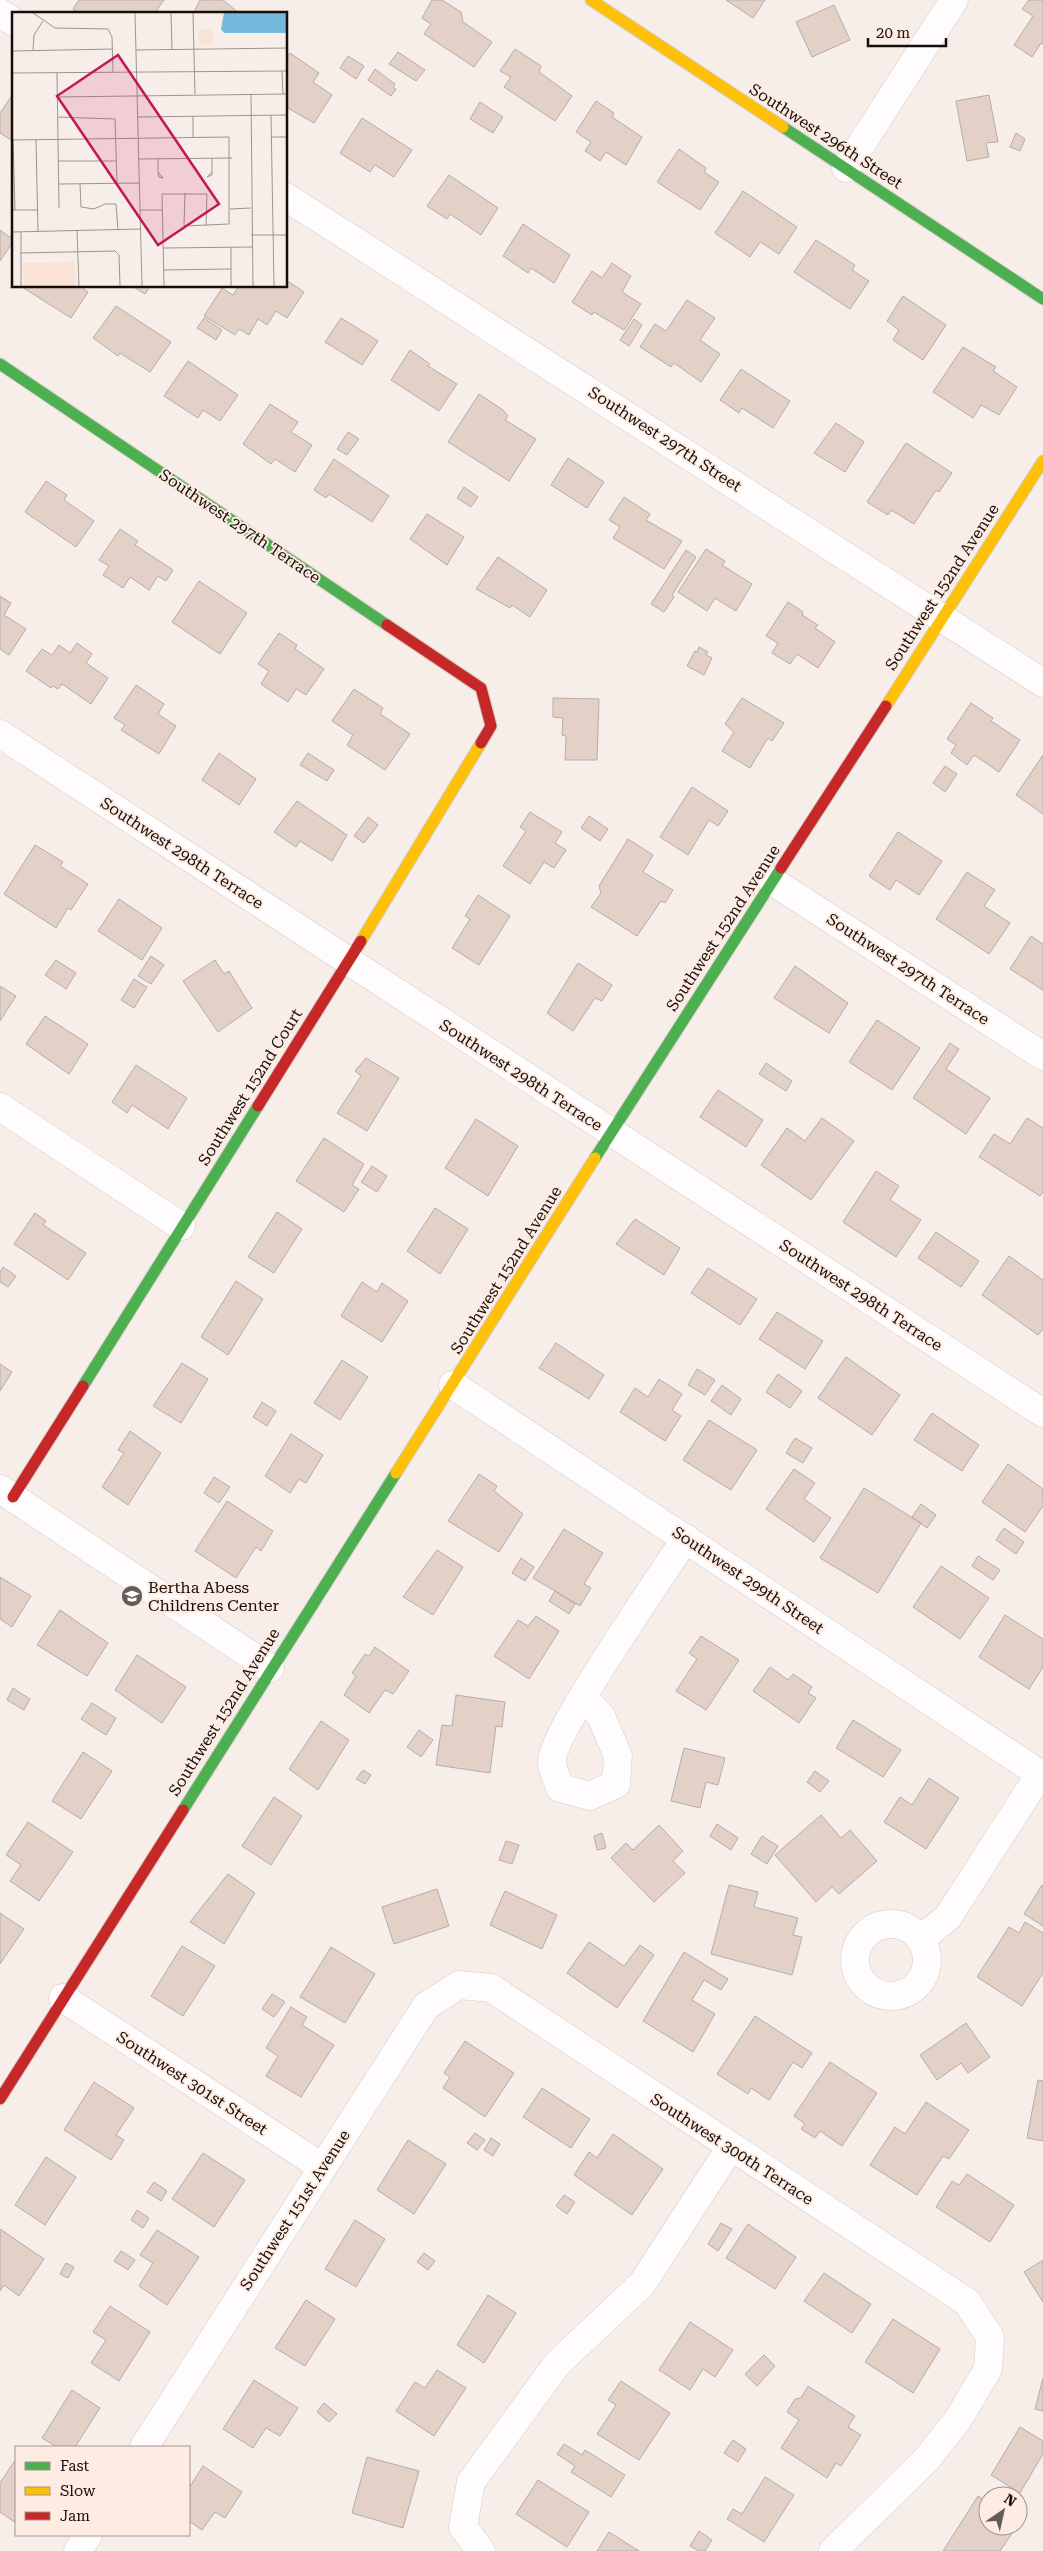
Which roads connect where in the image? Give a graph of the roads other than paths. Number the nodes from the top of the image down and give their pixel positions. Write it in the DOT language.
graph roads {
  1 [pos="591,0"];
  2 [pos="954,0"];
  3 [pos="0,13"];
  4 [pos="12,21"];
  5 [pos="846,168"];
  6 [pos="288,197"];
  7 [pos="1043,299"];
  8 [pos="0,364"];
  9 [pos="1043,461"];
  10 [pos="942,617"];
  11 [pos="1043,683"];
  12 [pos="481,688"];
  13 [pos="0,734"];
  14 [pos="772,881"];
  15 [pos="349,961"];
  16 [pos="1043,1056"];
  17 [pos="0,1107"];
  18 [pos="610,1134"];
  19 [pos="181,1226"];
  20 [pos="453,1385"];
  21 [pos="1043,1413"];
  22 [pos="6,1493"];
  23 [pos="686,1538"];
  24 [pos="270,1668"];
  25 [pos="583,1698"];
  26 [pos="1042,1775"];
  27 [pos="921,1940"];
  28 [pos="459,1985"];
  29 [pos="63,1998"];
  30 [pos="0,2098"];
  31 [pos="730,2148"];
  32 [pos="322,2167"];
  33 [pos="145,2446"];
  34 [pos="87,2536"];
  35 [pos="78,2551"];
  36 [pos="481,2551"];
  37 [pos="833,2551"];
  1 -- 5 [label="street, Southwest 296th Street"];
  2 -- 5 [label="street"];
  3 -- 4 [label="street"];
  5 -- 7 [label="street, Southwest 296th Street"];
  6 -- 10 [label="street, Southwest 297th Street"];
  8 -- 12 [label="street, Southwest 297th Terrace"];
  9 -- 10 [label="street, Southwest 152nd Avenue"];
  10 -- 11 [label="street, Southwest 297th Street"];
  10 -- 14 [label="street, Southwest 152nd Avenue"];
  12 -- 15 [label="street, Southwest 152nd Court"];
  13 -- 15 [label="street, Southwest 298th Terrace"];
  14 -- 16 [label="street, Southwest 297th Terrace"];
  14 -- 18 [label="street, Southwest 152nd Avenue"];
  15 -- 18 [label="street, Southwest 298th Terrace"];
  15 -- 19 [label="street, Southwest 152nd Court"];
  17 -- 19 [label="street"];
  18 -- 20 [label="street, Southwest 152nd Avenue"];
  18 -- 21 [label="street, Southwest 298th Terrace"];
  19 -- 22 [label="street, Southwest 152nd Court"];
  20 -- 23 [label="street, Southwest 299th Street"];
  20 -- 24 [label="street, Southwest 152nd Avenue"];
  22 -- 24 [label="street"];
  23 -- 25 [label="street"];
  23 -- 26 [label="street, Southwest 299th Street"];
  24 -- 29 [label="street, Southwest 152nd Avenue"];
  26 -- 27 [label="street"];
  28 -- 31 [label="street, Southwest 300th Terrace"];
  28 -- 32 [label="street, Southwest 151st Avenue"];
  29 -- 30 [label="street, Southwest 152nd Avenue"];
  29 -- 32 [label="street, Southwest 301st Street"];
  31 -- 36 [label="street"];
  31 -- 37 [label="street, Southwest 300th Terrace"];
  32 -- 33 [label="street, Southwest 151st Avenue"];
  34 -- 35 [label="street"];
}
